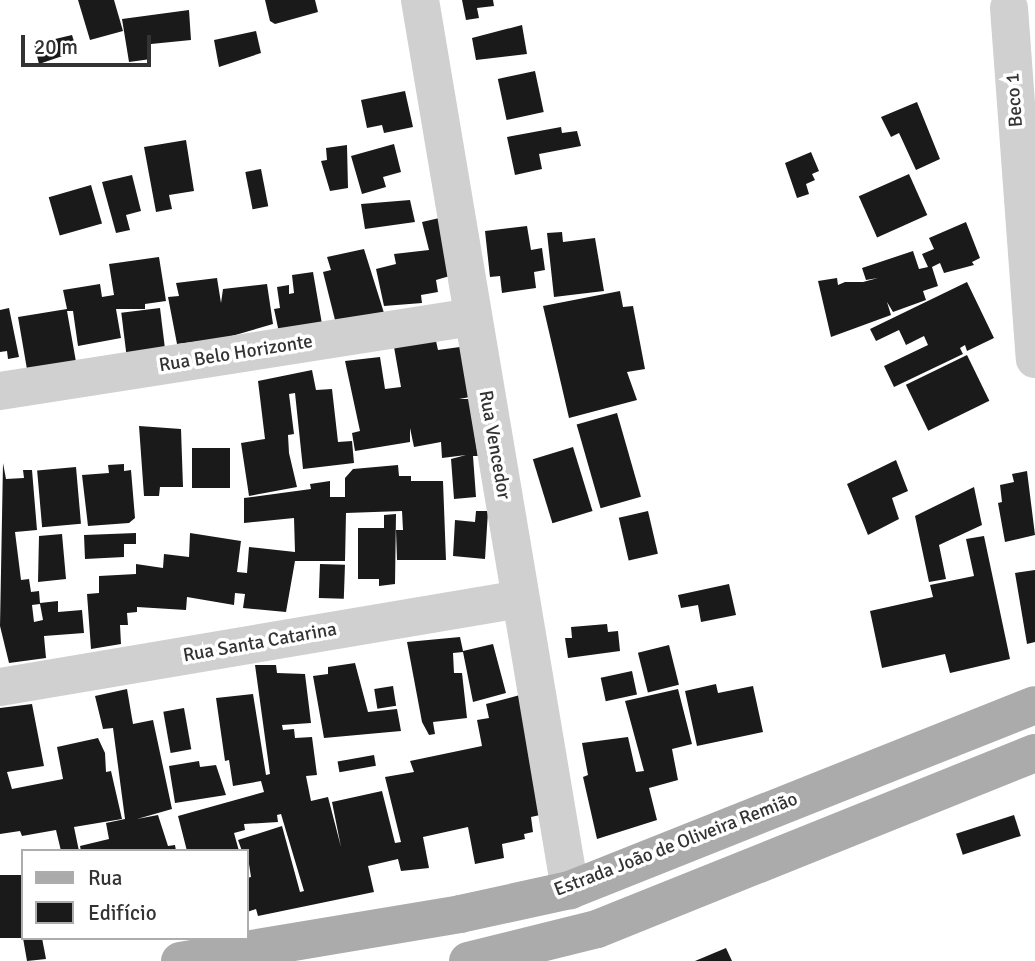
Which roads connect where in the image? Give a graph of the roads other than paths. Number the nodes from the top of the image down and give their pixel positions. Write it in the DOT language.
graph roads {
  1 [pos="420,0"];
  2 [pos="1009,8"];
  3 [pos="472,317"];
  4 [pos="1035,359"];
  5 [pos="0,391"];
  6 [pos="520,599"];
  7 [pos="0,687"];
  8 [pos="1035,705"];
  9 [pos="1035,753"];
  10 [pos="570,890"];
  11 [pos="180,961"];
  12 [pos="470,961"];
  1 -- 3 [label="street, Rua Vencedor"];
  2 -- 4 [label="street, Beco 1"];
  3 -- 5 [label="street, Rua Belo Horizonte"];
  3 -- 6 [label="street, Rua Vencedor"];
  6 -- 7 [label="street, Rua Santa Catarina"];
  6 -- 10 [label="street, Rua Vencedor"];
  8 -- 10 [label="main road, Estrada João de Oliveira Remião"];
  9 -- 12 [label="main road"];
  10 -- 11 [label="main road, Estrada João de Oliveira Remião"];
}
